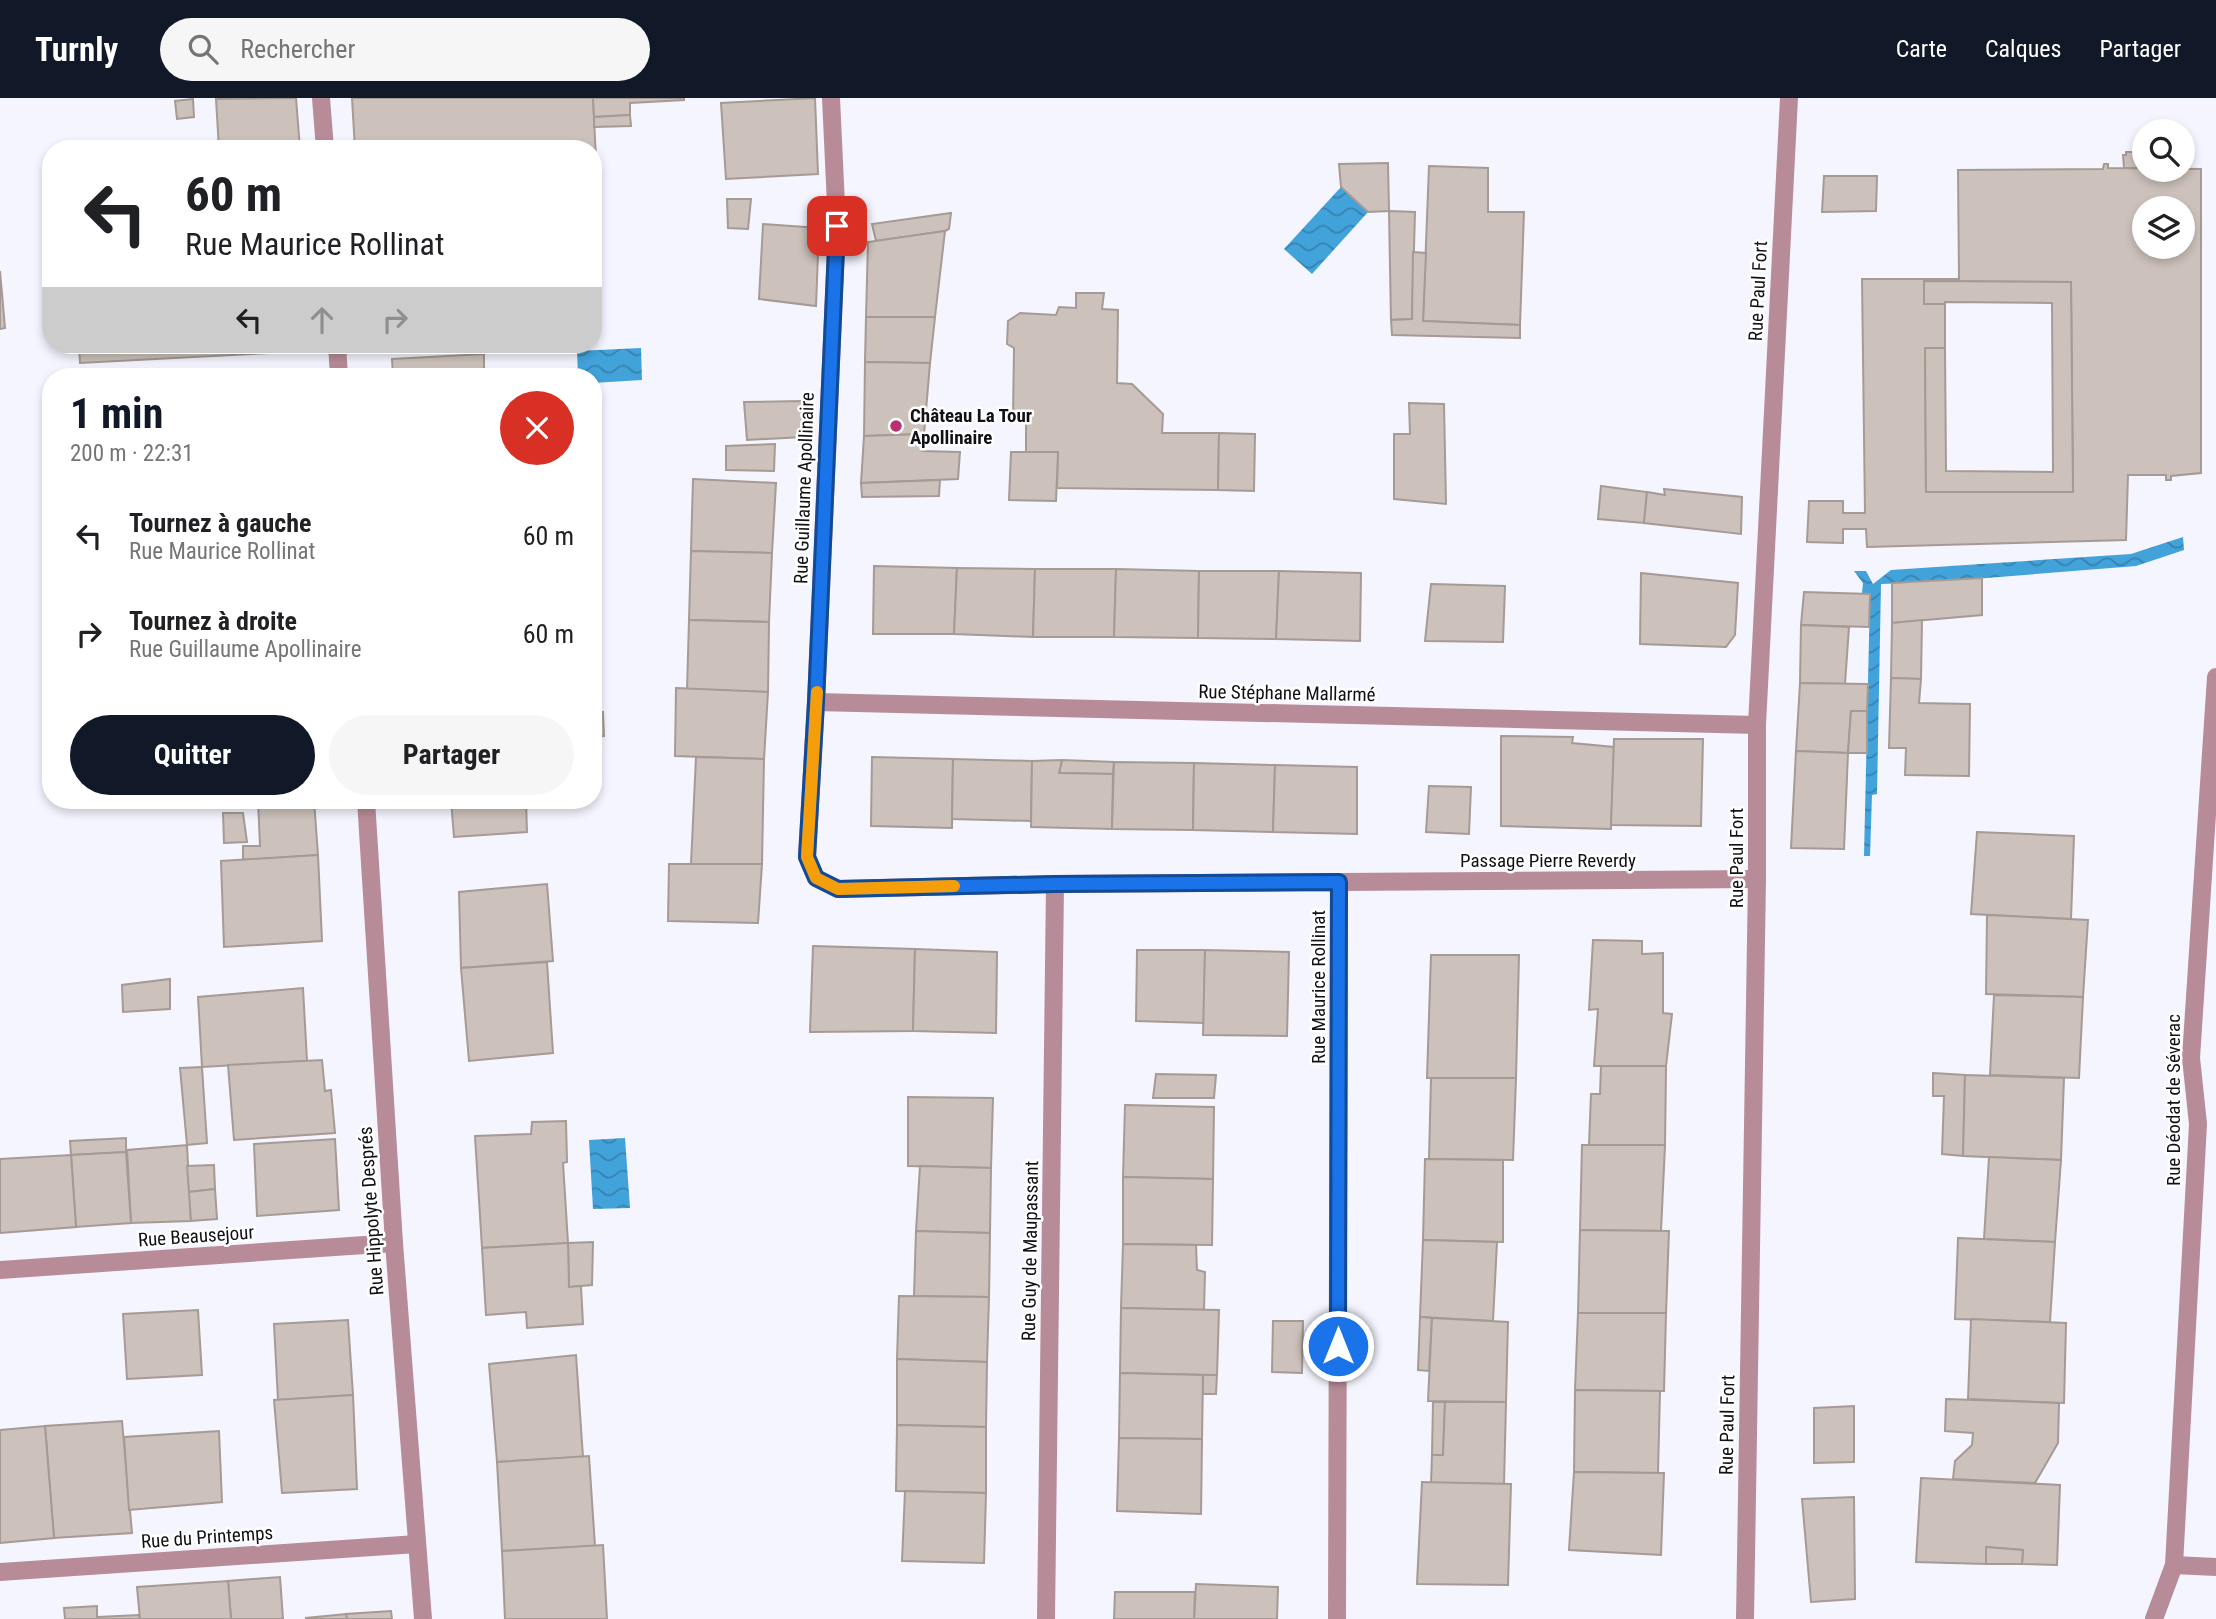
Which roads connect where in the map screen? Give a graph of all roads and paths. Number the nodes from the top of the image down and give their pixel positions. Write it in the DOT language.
graph roads {
  1 [pos="321,98"];
  2 [pos="831,98"];
  3 [pos="1789,98"];
  4 [pos="323,140"];
  5 [pos="2216,677"];
  6 [pos="816,702"];
  7 [pos="1757,725"];
  8 [pos="367,809"];
  9 [pos="816,878"];
  10 [pos="1757,879"];
  11 [pos="1339,882"];
  12 [pos="1055,884"];
  13 [pos="394,1243"];
  14 [pos="0,1270"];
  15 [pos="417,1544"];
  16 [pos="2174,1566"];
  17 [pos="2216,1567"];
  18 [pos="0,1572"];
  19 [pos="423,1619"];
  20 [pos="1046,1619"];
  21 [pos="1337,1619"];
  22 [pos="1745,1619"];
  23 [pos="2154,1619"];
  1 -- 4 [label="street"];
  2 -- 6 [label="street, Rue Guillaume Apollinaire"];
  3 -- 7 [label="street, Rue Paul Fort"];
  5 -- 16 [label="street, Rue Déodat de Séverac"];
  6 -- 7 [label="street, Rue Stéphane Mallarmé"];
  6 -- 9 [label="street, Rue Guillaume Apollinaire"];
  7 -- 10 [label="street, Rue Paul Fort"];
  8 -- 13 [label="street, Rue Hippolyte Després"];
  9 -- 12 [label="street, Rue Maurice Rollinat"];
  10 -- 11 [label="street, Passage Pierre Reverdy"];
  10 -- 22 [label="street, Rue Paul Fort"];
  11 -- 12 [label="street, Rue Maurice Rollinat"];
  11 -- 21 [label="street, Rue Maurice Rollinat"];
  12 -- 20 [label="street, Rue Guy de Maupassant"];
  13 -- 14 [label="street, Rue Beausejour"];
  13 -- 15 [label="street, Rue Hippolyte Després"];
  15 -- 18 [label="street, Rue du Printemps"];
  15 -- 19 [label="street, Rue Hippolyte Després"];
  16 -- 17 [label="street"];
  16 -- 23 [label="street, Rue Déodat de Séverac"];
}
